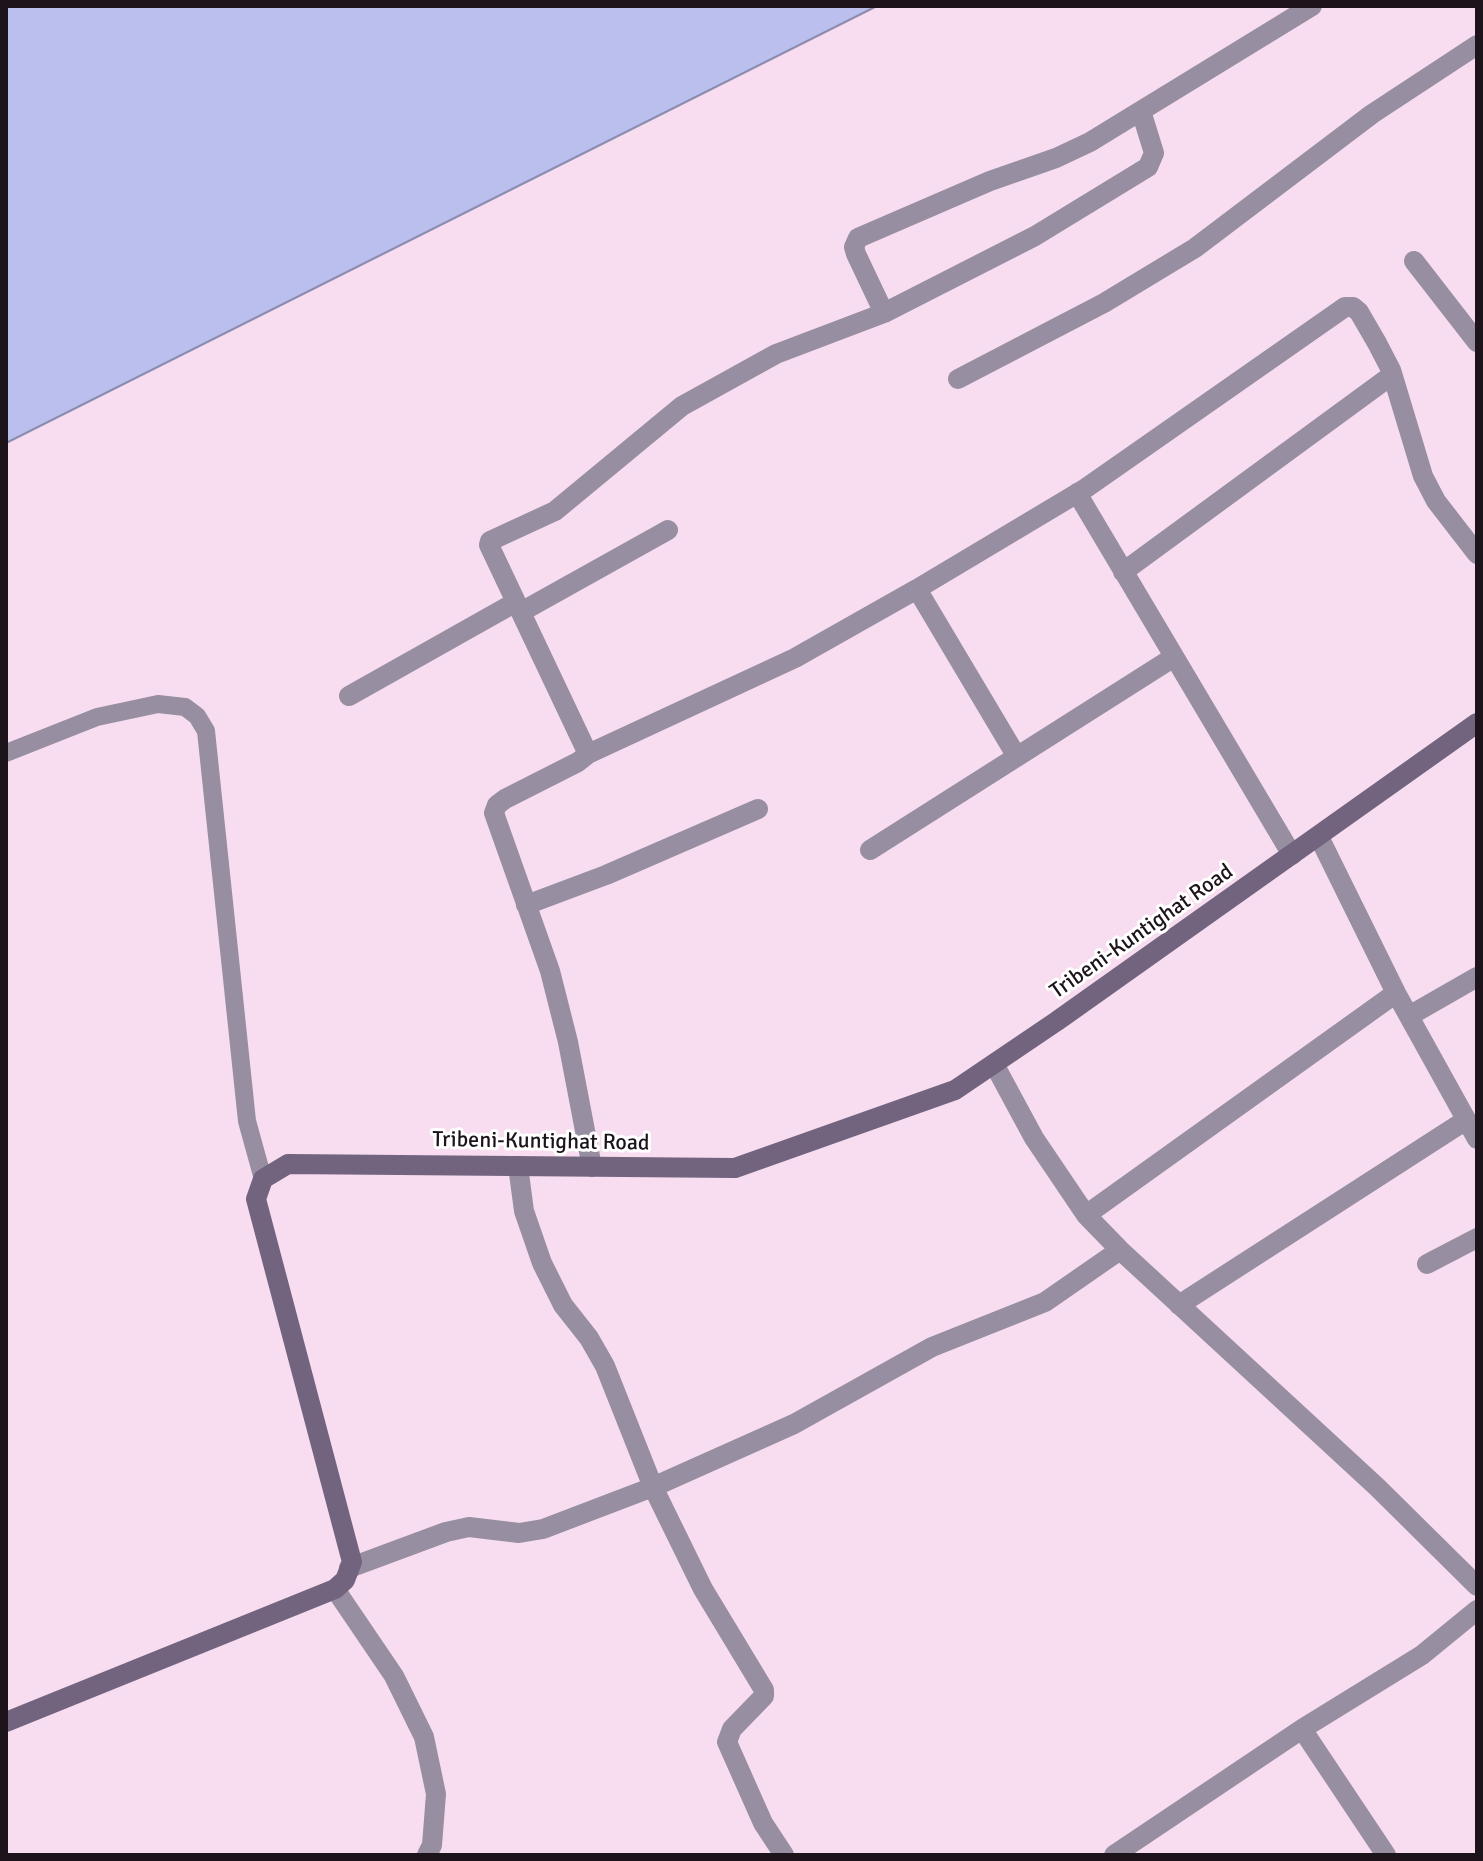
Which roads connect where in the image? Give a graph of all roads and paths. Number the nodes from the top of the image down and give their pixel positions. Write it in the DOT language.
graph roads {
  1 [pos="1312,6"];
  2 [pos="1477,45"];
  3 [pos="1141,111"];
  4 [pos="1414,261"];
  5 [pos="884,313"];
  6 [pos="1477,342"];
  7 [pos="1392,375"];
  8 [pos="958,379"];
  9 [pos="1077,493"];
  10 [pos="668,530"];
  11 [pos="1477,554"];
  12 [pos="1123,572"];
  13 [pos="917,589"];
  14 [pos="519,607"];
  15 [pos="1174,657"];
  16 [pos="349,696"];
  17 [pos="1477,723"];
  18 [pos="6,753"];
  19 [pos="588,754"];
  20 [pos="1017,757"];
  21 [pos="758,809"];
  22 [pos="1319,837"];
  23 [pos="870,850"];
  24 [pos="1292,855"];
  25 [pos="526,905"];
  26 [pos="1477,977"];
  27 [pos="1396,993"];
  28 [pos="1409,1016"];
  29 [pos="994,1064"];
  30 [pos="1466,1120"];
  31 [pos="1477,1139"];
  32 [pos="518,1166"];
  33 [pos="592,1167"];
  34 [pos="263,1179"];
  35 [pos="1086,1215"];
  36 [pos="1477,1238"];
  37 [pos="1120,1250"];
  38 [pos="1427,1264"];
  39 [pos="1179,1305"];
  40 [pos="653,1487"];
  41 [pos="349,1568"];
  42 [pos="1477,1586"];
  43 [pos="335,1589"];
  44 [pos="1477,1610"];
  45 [pos="6,1722"];
  46 [pos="1302,1729"];
  47 [pos="1120,1854"];
  48 [pos="427,1855"];
  49 [pos="784,1855"];
  50 [pos="1386,1855"];
  1 -- 3 [label="street"];
  2 -- 8 [label="street"];
  3 -- 5 [label="street"];
  3 -- 5 [label="street"];
  4 -- 6 [label="street"];
  5 -- 14 [label="street"];
  7 -- 9 [label="street"];
  7 -- 11 [label="street"];
  7 -- 12 [label="street"];
  9 -- 12 [label="street"];
  9 -- 13 [label="street"];
  10 -- 14 [label="street"];
  12 -- 15 [label="street"];
  13 -- 19 [label="street"];
  13 -- 20 [label="street"];
  14 -- 16 [label="street"];
  14 -- 19 [label="street"];
  15 -- 20 [label="street"];
  15 -- 24 [label="street"];
  17 -- 22 [label="main road, Tribeni-Kuntighat Road"];
  18 -- 34 [label="lane"];
  19 -- 25 [label="street"];
  20 -- 23 [label="street"];
  21 -- 25 [label="street"];
  22 -- 24 [label="main road, Tribeni-Kuntighat Road"];
  22 -- 27 [label="street"];
  24 -- 29 [label="main road, Tribeni-Kuntighat Road"];
  25 -- 33 [label="street"];
  26 -- 28 [label="street"];
  27 -- 28 [label="street"];
  27 -- 35 [label="street"];
  28 -- 30 [label="street"];
  29 -- 33 [label="main road, Tribeni-Kuntighat Road"];
  29 -- 35 [label="street"];
  30 -- 31 [label="street"];
  30 -- 39 [label="street"];
  32 -- 33 [label="main road, Tribeni-Kuntighat Road"];
  32 -- 34 [label="main road, Tribeni-Kuntighat Road"];
  32 -- 40 [label="street"];
  34 -- 41 [label="main road"];
  35 -- 37 [label="street"];
  36 -- 38 [label="street"];
  37 -- 39 [label="street"];
  37 -- 40 [label="street"];
  39 -- 42 [label="street"];
  40 -- 41 [label="street"];
  40 -- 49 [label="street"];
  41 -- 43 [label="main road"];
  43 -- 45 [label="main road"];
  43 -- 48 [label="street"];
  44 -- 46 [label="street"];
  46 -- 47 [label="street"];
  46 -- 50 [label="street"];
}
